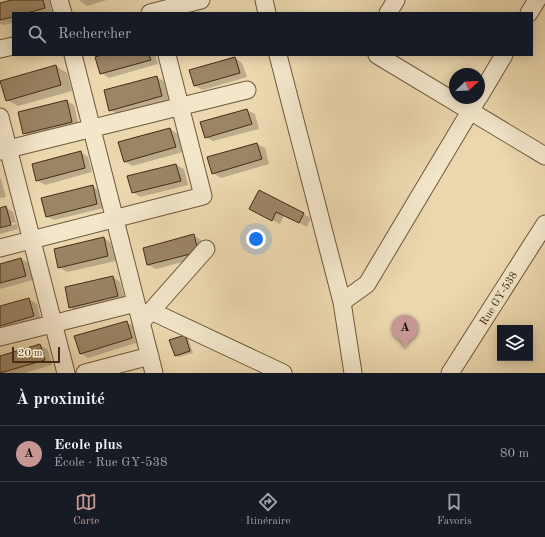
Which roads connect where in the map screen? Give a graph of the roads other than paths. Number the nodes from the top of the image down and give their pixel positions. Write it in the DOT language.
graph roads {
  1 [pos="59,0"];
  2 [pos="201,0"];
  3 [pos="264,0"];
  4 [pos="396,0"];
  5 [pos="536,0"];
  6 [pos="154,9"];
  7 [pos="63,12"];
  8 [pos="267,12"];
  9 [pos="389,12"];
  10 [pos="530,12"];
  11 [pos="12,46"];
  12 [pos="0,49"];
  13 [pos="73,56"];
  14 [pos="168,56"];
  15 [pos="278,56"];
  16 [pos="378,56"];
  17 [pos="503,56"];
  18 [pos="485,87"];
  19 [pos="449,89"];
  20 [pos="247,90"];
  21 [pos="475,104"];
  22 [pos="479,104"];
  23 [pos="181,106"];
  24 [pos="0,117"];
  25 [pos="92,128"];
  26 [pos="4,150"];
  27 [pos="545,156"];
  28 [pos="115,219"];
  29 [pos="545,224"];
  30 [pos="32,240"];
  31 [pos="0,248"];
  32 [pos="206,249"];
  33 [pos="342,302"];
  34 [pos="136,303"];
  35 [pos="146,317"];
  36 [pos="53,324"];
  37 [pos="0,337"];
  38 [pos="150,356"];
  39 [pos="66,373"];
  40 [pos="85,373"];
  41 [pos="154,373"];
  42 [pos="283,373"];
  43 [pos="353,373"];
  44 [pos="450,373"];
  1 -- 7 [label="street"];
  2 -- 6 [label="street"];
  3 -- 8 [label="street"];
  4 -- 9 [label="street"];
  5 -- 10 [label="street"];
  11 -- 12 [label="street"];
  13 -- 25 [label="street"];
  14 -- 23 [label="street"];
  15 -- 33 [label="street"];
  16 -- 19 [label="street"];
  17 -- 18 [label="street"];
  20 -- 23 [label="street"];
  21 -- 33 [label="street"];
  22 -- 27 [label="street"];
  23 -- 25 [label="street"];
  23 -- 28 [label="street"];
  24 -- 26 [label="street"];
  25 -- 26 [label="street"];
  25 -- 28 [label="street"];
  26 -- 30 [label="street"];
  28 -- 30 [label="street"];
  28 -- 34 [label="street"];
  29 -- 44 [label="street, Rue GY-538"];
  30 -- 31 [label="street"];
  30 -- 36 [label="street"];
  32 -- 35 [label="street"];
  33 -- 43 [label="street"];
  34 -- 35 [label="street"];
  34 -- 36 [label="street"];
  35 -- 38 [label="street"];
  35 -- 42 [label="street"];
  36 -- 37 [label="street"];
  36 -- 39 [label="street"];
  38 -- 40 [label="street"];
  38 -- 41 [label="street"];
}
